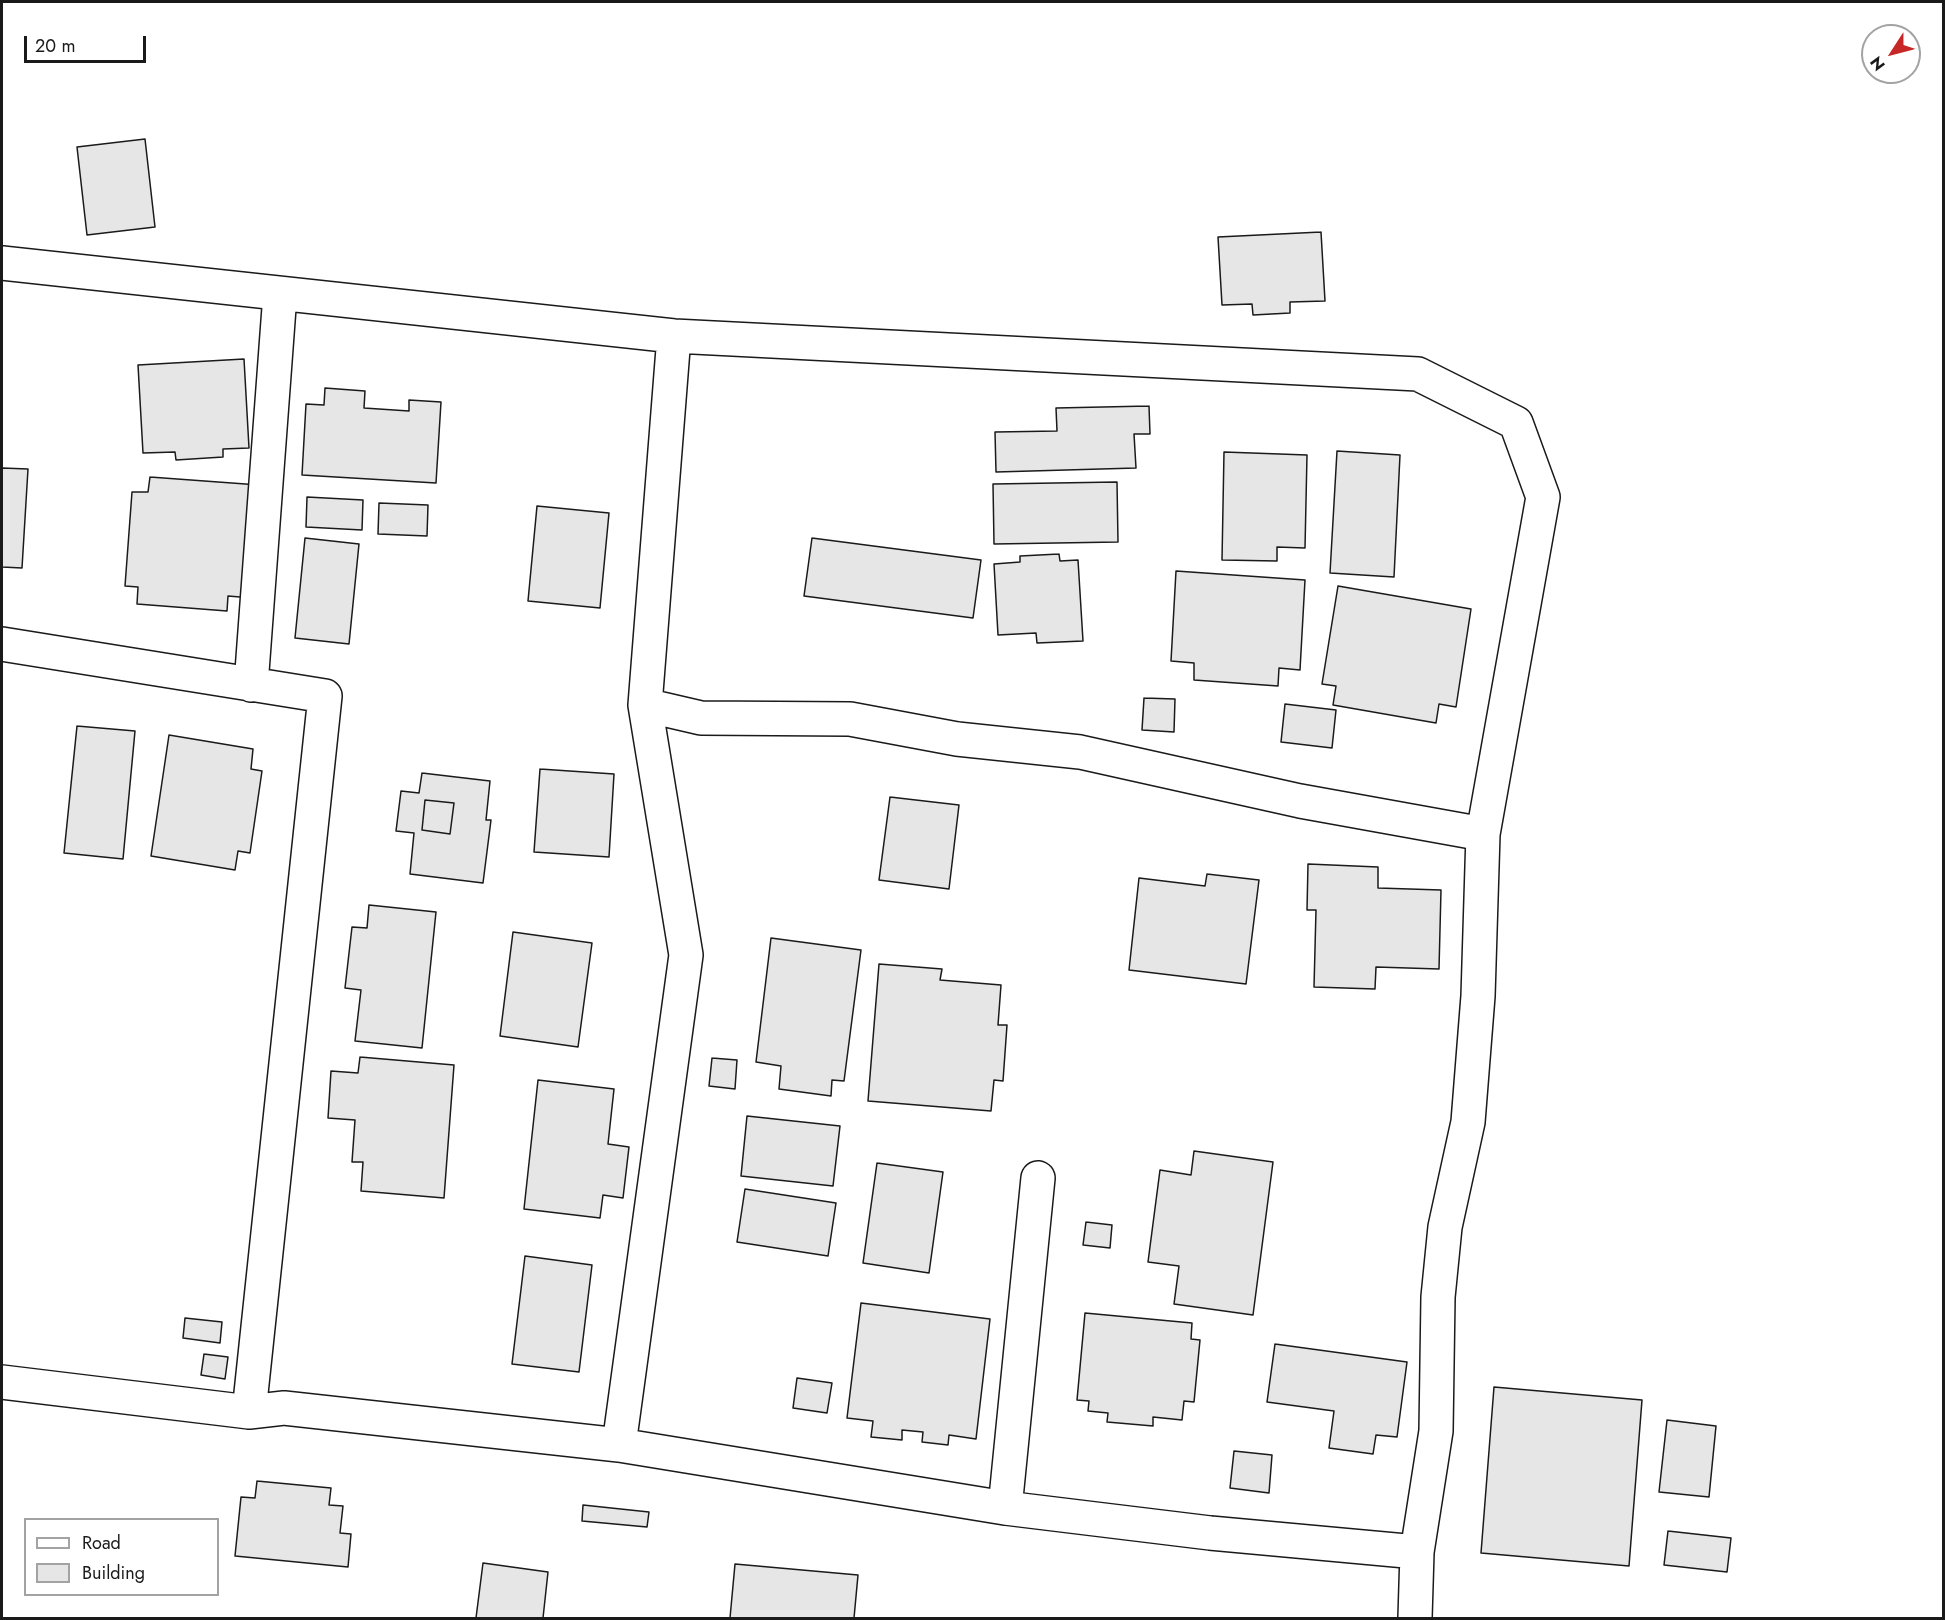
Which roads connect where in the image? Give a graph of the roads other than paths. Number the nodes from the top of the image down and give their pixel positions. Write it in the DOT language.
graph roads {
  1 [pos="2,263"];
  2 [pos="280,294"];
  3 [pos="674,336"];
  4 [pos="2,644"];
  5 [pos="251,685"];
  6 [pos="645,705"];
  7 [pos="1483,834"];
  8 [pos="1038,1178"];
  9 [pos="2,1382"];
  10 [pos="249,1412"];
  11 [pos="619,1445"];
  12 [pos="1005,1508"];
  13 [pos="1417,1552"];
  14 [pos="1415,1618"];
  1 -- 2 [label="street"];
  2 -- 3 [label="street"];
  2 -- 5 [label="street"];
  3 -- 6 [label="street"];
  3 -- 7 [label="street"];
  4 -- 5 [label="street"];
  5 -- 10 [label="street"];
  6 -- 7 [label="street"];
  6 -- 11 [label="street"];
  7 -- 13 [label="street"];
  8 -- 12 [label="street"];
  9 -- 10 [label="street"];
  10 -- 11 [label="street"];
  11 -- 12 [label="street"];
  12 -- 13 [label="street"];
  13 -- 14 [label="street"];
}
